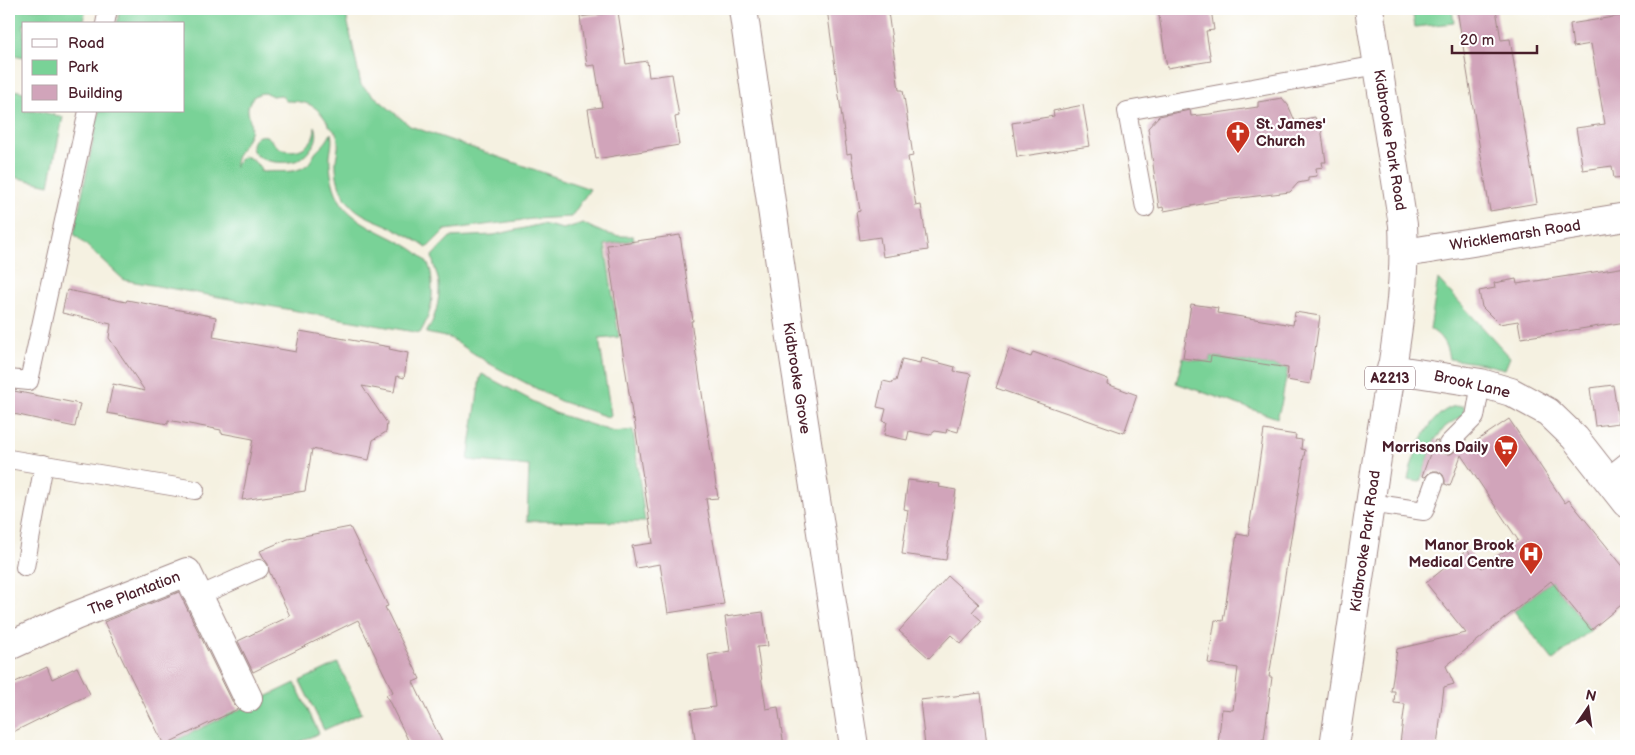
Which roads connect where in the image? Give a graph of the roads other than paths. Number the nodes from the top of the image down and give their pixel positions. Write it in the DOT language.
graph roads {
  1 [pos="108,9"];
  2 [pos="743,9"];
  3 [pos="1369,9"];
  4 [pos="106,22"];
  5 [pos="1378,65"];
  6 [pos="88,112"];
  7 [pos="1145,208"];
  8 [pos="1626,217"];
  9 [pos="1405,253"];
  10 [pos="1391,369"];
  11 [pos="9,379"];
  12 [pos="1480,383"];
  13 [pos="1448,444"];
  14 [pos="9,458"];
  15 [pos="44,464"];
  16 [pos="1616,470"];
  17 [pos="1435,481"];
  18 [pos="195,490"];
  19 [pos="1370,503"];
  20 [pos="1626,503"];
  21 [pos="25,567"];
  22 [pos="259,569"];
  23 [pos="198,596"];
  24 [pos="9,646"];
  25 [pos="248,698"];
  26 [pos="854,746"];
  27 [pos="1334,746"];
  1 -- 4 [label="lane"];
  2 -- 26 [label="street, Kidbrooke Grove"];
  3 -- 5 [label="street, Kidbrooke Park Road / A2213"];
  5 -- 7 [label="lane"];
  5 -- 9 [label="street, Kidbrooke Park Road / A2213"];
  6 -- 11 [label="lane"];
  8 -- 9 [label="street, Wricklemarsh Road"];
  9 -- 10 [label="street, Kidbrooke Park Road / A2213"];
  10 -- 12 [label="street, Brook Lane"];
  10 -- 19 [label="street, Kidbrooke Park Road / A2213"];
  12 -- 13 [label="lane"];
  12 -- 16 [label="street, Brook Lane"];
  14 -- 15 [label="lane"];
  15 -- 18 [label="lane"];
  15 -- 21 [label="lane"];
  16 -- 20 [label="street, Brook Lane"];
  17 -- 19 [label="lane"];
  19 -- 27 [label="street, Kidbrooke Park Road / A2213"];
  22 -- 23 [label="lane"];
  23 -- 24 [label="street, The Plantation"];
  23 -- 25 [label="street, The Plantation"];
}
